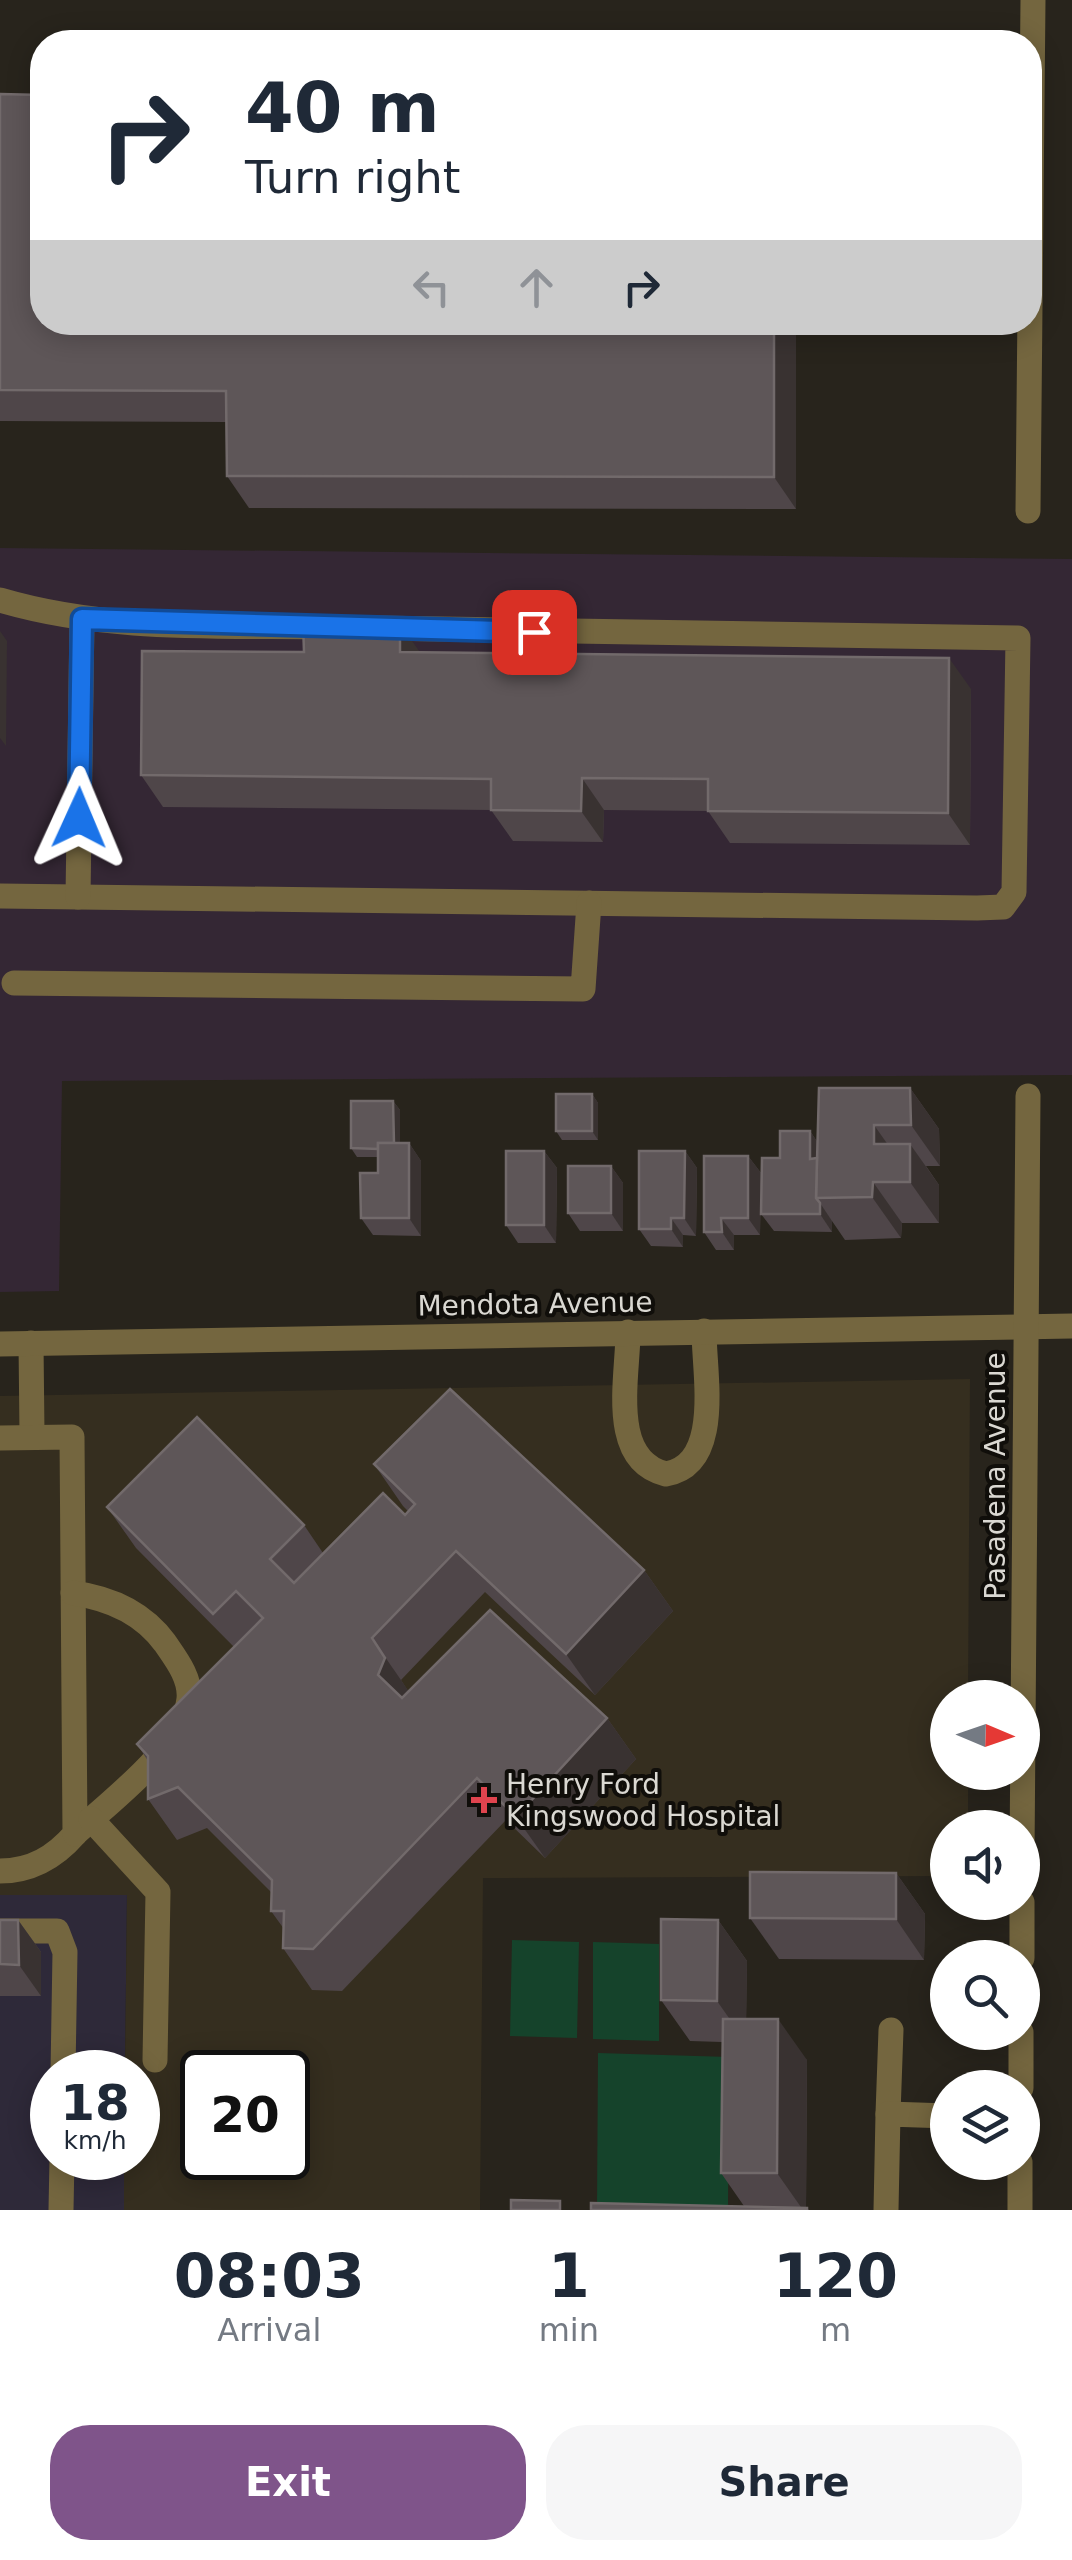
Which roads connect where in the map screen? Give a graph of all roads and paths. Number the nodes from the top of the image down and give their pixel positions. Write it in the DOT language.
graph roads {
  1 [pos="1033,0"];
  2 [pos="1033,30"];
  3 [pos="1030,335"];
  4 [pos="1028,511"];
  5 [pos="0,600"];
  6 [pos="82,619"];
  7 [pos="0,896"];
  8 [pos="78,897"];
  9 [pos="589,904"];
  10 [pos="14,983"];
  11 [pos="1028,1096"];
  12 [pos="1026,1325"];
  13 [pos="1072,1326"];
  14 [pos="628,1332"];
  15 [pos="704,1332"];
  16 [pos="31,1343"];
  17 [pos="0,1344"];
  18 [pos="32,1434"];
  19 [pos="0,1438"];
  20 [pos="73,1593"];
  21 [pos="1022,1810"];
  22 [pos="83,1826"];
  23 [pos="0,1871"];
  24 [pos="0,1931"];
  25 [pos="891,2030"];
  26 [pos="63,2050"];
  27 [pos="155,2050"];
  28 [pos="888,2114"];
  29 [pos="930,2115"];
  30 [pos="62,2180"];
  31 [pos="1020,2180"];
  32 [pos="61,2210"];
  33 [pos="886,2210"];
  34 [pos="1020,2210"];
  1 -- 2 [label="street"];
  3 -- 4 [label="street"];
  5 -- 6 [label="street"];
  6 -- 8 [label="street"];
  6 -- 9 [label="street"];
  7 -- 8 [label="street"];
  8 -- 9 [label="street"];
  9 -- 10 [label="street"];
  11 -- 12 [label="street, Pasadena Avenue"];
  12 -- 13 [label="street, Mendota Avenue"];
  12 -- 15 [label="street, Mendota Avenue"];
  12 -- 21 [label="street, Pasadena Avenue"];
  14 -- 15 [label="street, Mendota Avenue"];
  14 -- 15 [label="street"];
  14 -- 16 [label="street, Mendota Avenue"];
  16 -- 17 [label="street, Mendota Avenue"];
  16 -- 18 [label="street"];
  18 -- 19 [label="street"];
  18 -- 20 [label="street"];
  20 -- 22 [label="street"];
  20 -- 22 [label="street"];
  22 -- 23 [label="street"];
  22 -- 27 [label="street"];
  24 -- 26 [label="street"];
  25 -- 28 [label="street"];
  28 -- 29 [label="street"];
  28 -- 33 [label="street"];
  30 -- 32 [label="street"];
  31 -- 34 [label="street"];
}
